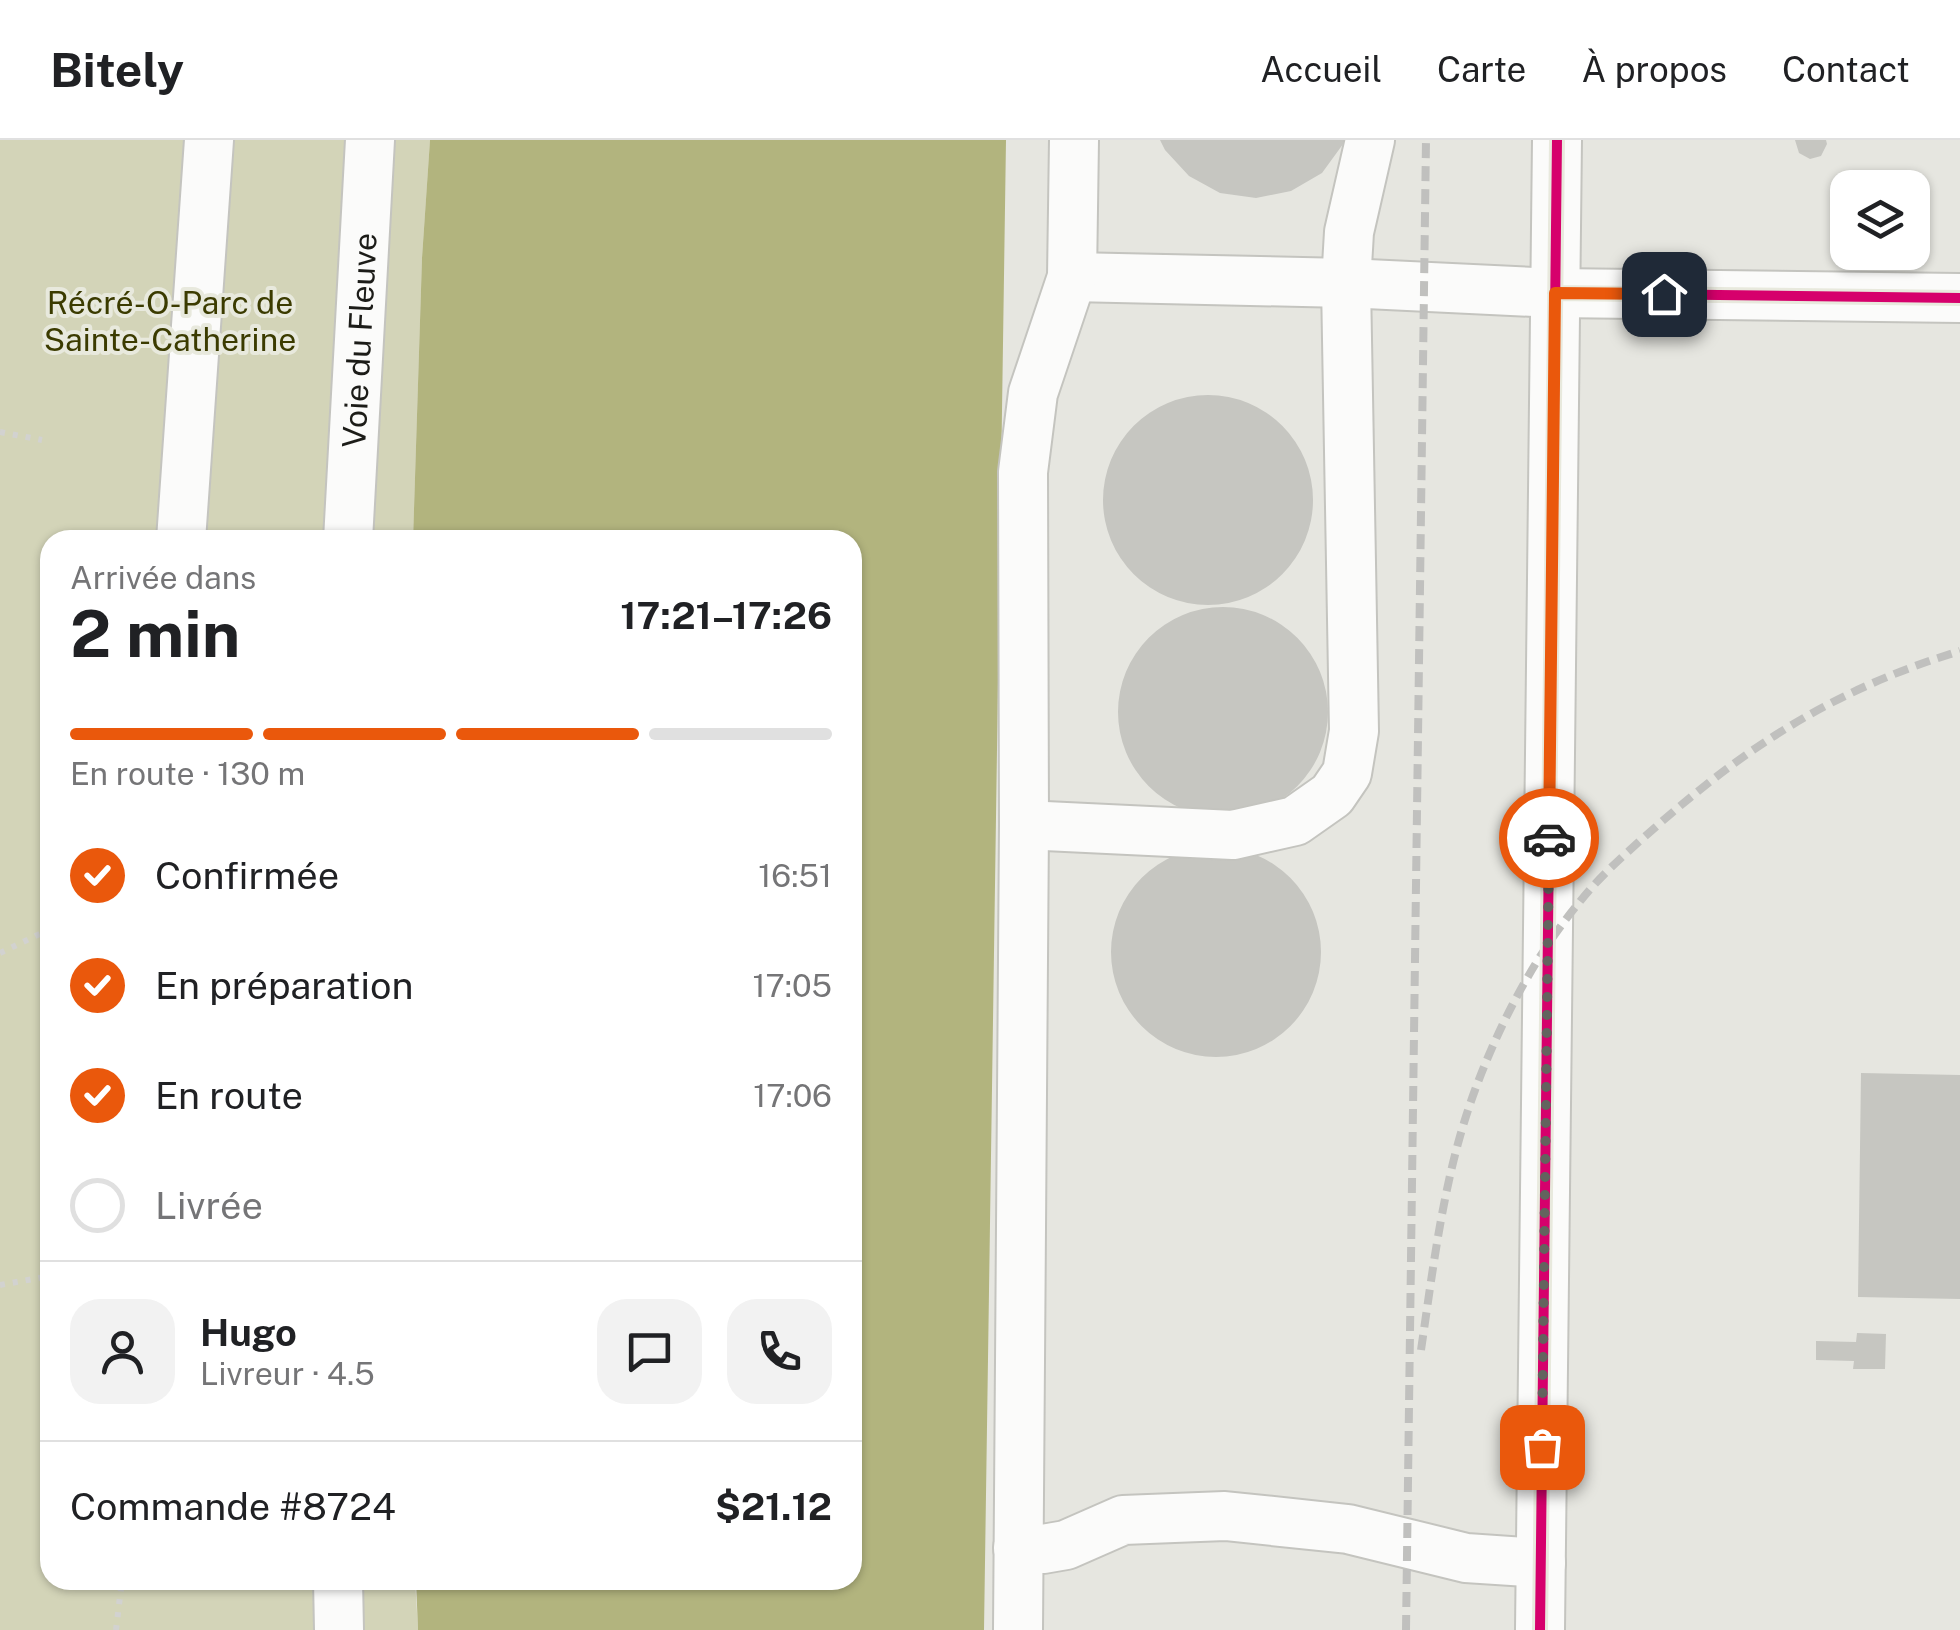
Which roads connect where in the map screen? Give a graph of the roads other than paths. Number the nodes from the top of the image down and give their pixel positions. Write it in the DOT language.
graph roads {
  1 [pos="209,140"];
  2 [pos="370,140"];
  3 [pos="1074,140"];
  4 [pos="1370,140"];
  5 [pos="1557,140"];
  6 [pos="1072,277"];
  7 [pos="1346,284"];
  8 [pos="1555,293"];
  9 [pos="1960,298"];
  10 [pos="182,530"];
  11 [pos="349,530"];
  12 [pos="1024,825"];
  13 [pos="1018,1548"];
  14 [pos="1541,1563"];
  15 [pos="338,1590"];
  16 [pos="339,1630"];
  17 [pos="1018,1630"];
  18 [pos="1540,1630"];
  1 -- 10 [label="street"];
  2 -- 11 [label="street, Voie du Fleuve"];
  3 -- 6 [label="street"];
  4 -- 7 [label="street"];
  5 -- 8 [label="street"];
  6 -- 7 [label="street"];
  6 -- 12 [label="street"];
  7 -- 8 [label="street"];
  7 -- 12 [label="street"];
  8 -- 9 [label="street"];
  8 -- 14 [label="street"];
  12 -- 13 [label="street"];
  13 -- 14 [label="street"];
  13 -- 17 [label="street"];
  14 -- 18 [label="street"];
  15 -- 16 [label="street"];
}
